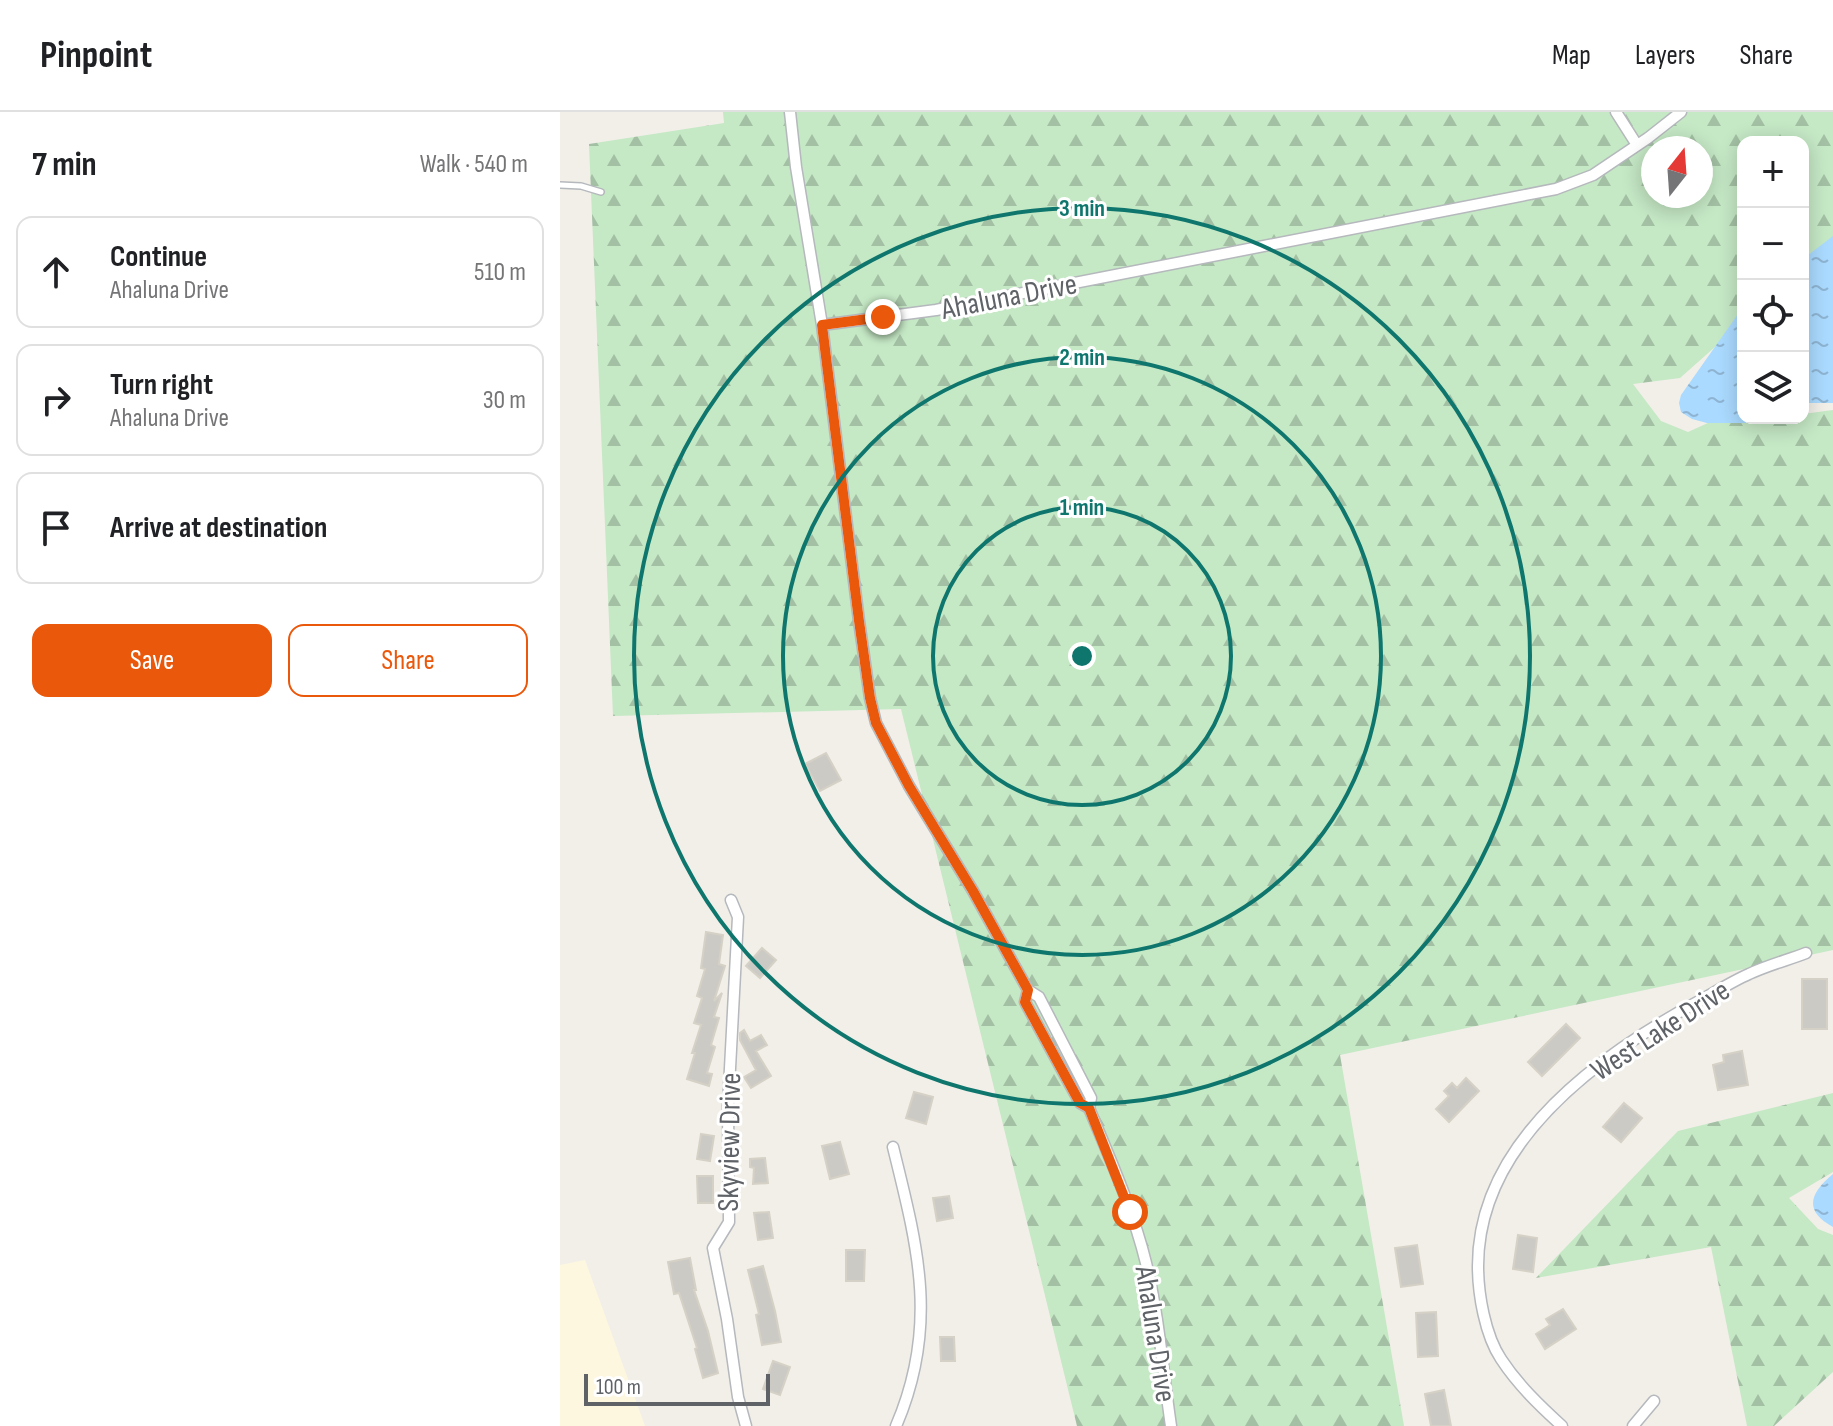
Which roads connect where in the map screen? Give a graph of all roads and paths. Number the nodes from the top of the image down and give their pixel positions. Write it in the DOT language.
graph roads {
  1 [pos="790,112"];
  2 [pos="1616,112"];
  3 [pos="1681,112"];
  4 [pos="1637,145"];
  5 [pos="560,185"];
  6 [pos="601,192"];
  7 [pos="822,325"];
  8 [pos="731,900"];
  9 [pos="1806,953"];
  10 [pos="893,1147"];
  11 [pos="1654,1401"];
  12 [pos="746,1426"];
  13 [pos="896,1426"];
  14 [pos="1171,1426"];
  15 [pos="1562,1426"];
  16 [pos="1633,1426"];
  1 -- 7 [label="street"];
  2 -- 4 [label="street"];
  3 -- 4 [label="street, Ahaluna Drive"];
  4 -- 7 [label="street, Ahaluna Drive"];
  5 -- 6 [label="lane"];
  7 -- 14 [label="street, Ahaluna Drive"];
  8 -- 12 [label="street, Skyview Drive"];
  9 -- 15 [label="street, West Lake Drive"];
  10 -- 13 [label="street"];
  11 -- 16 [label="street"];
}
